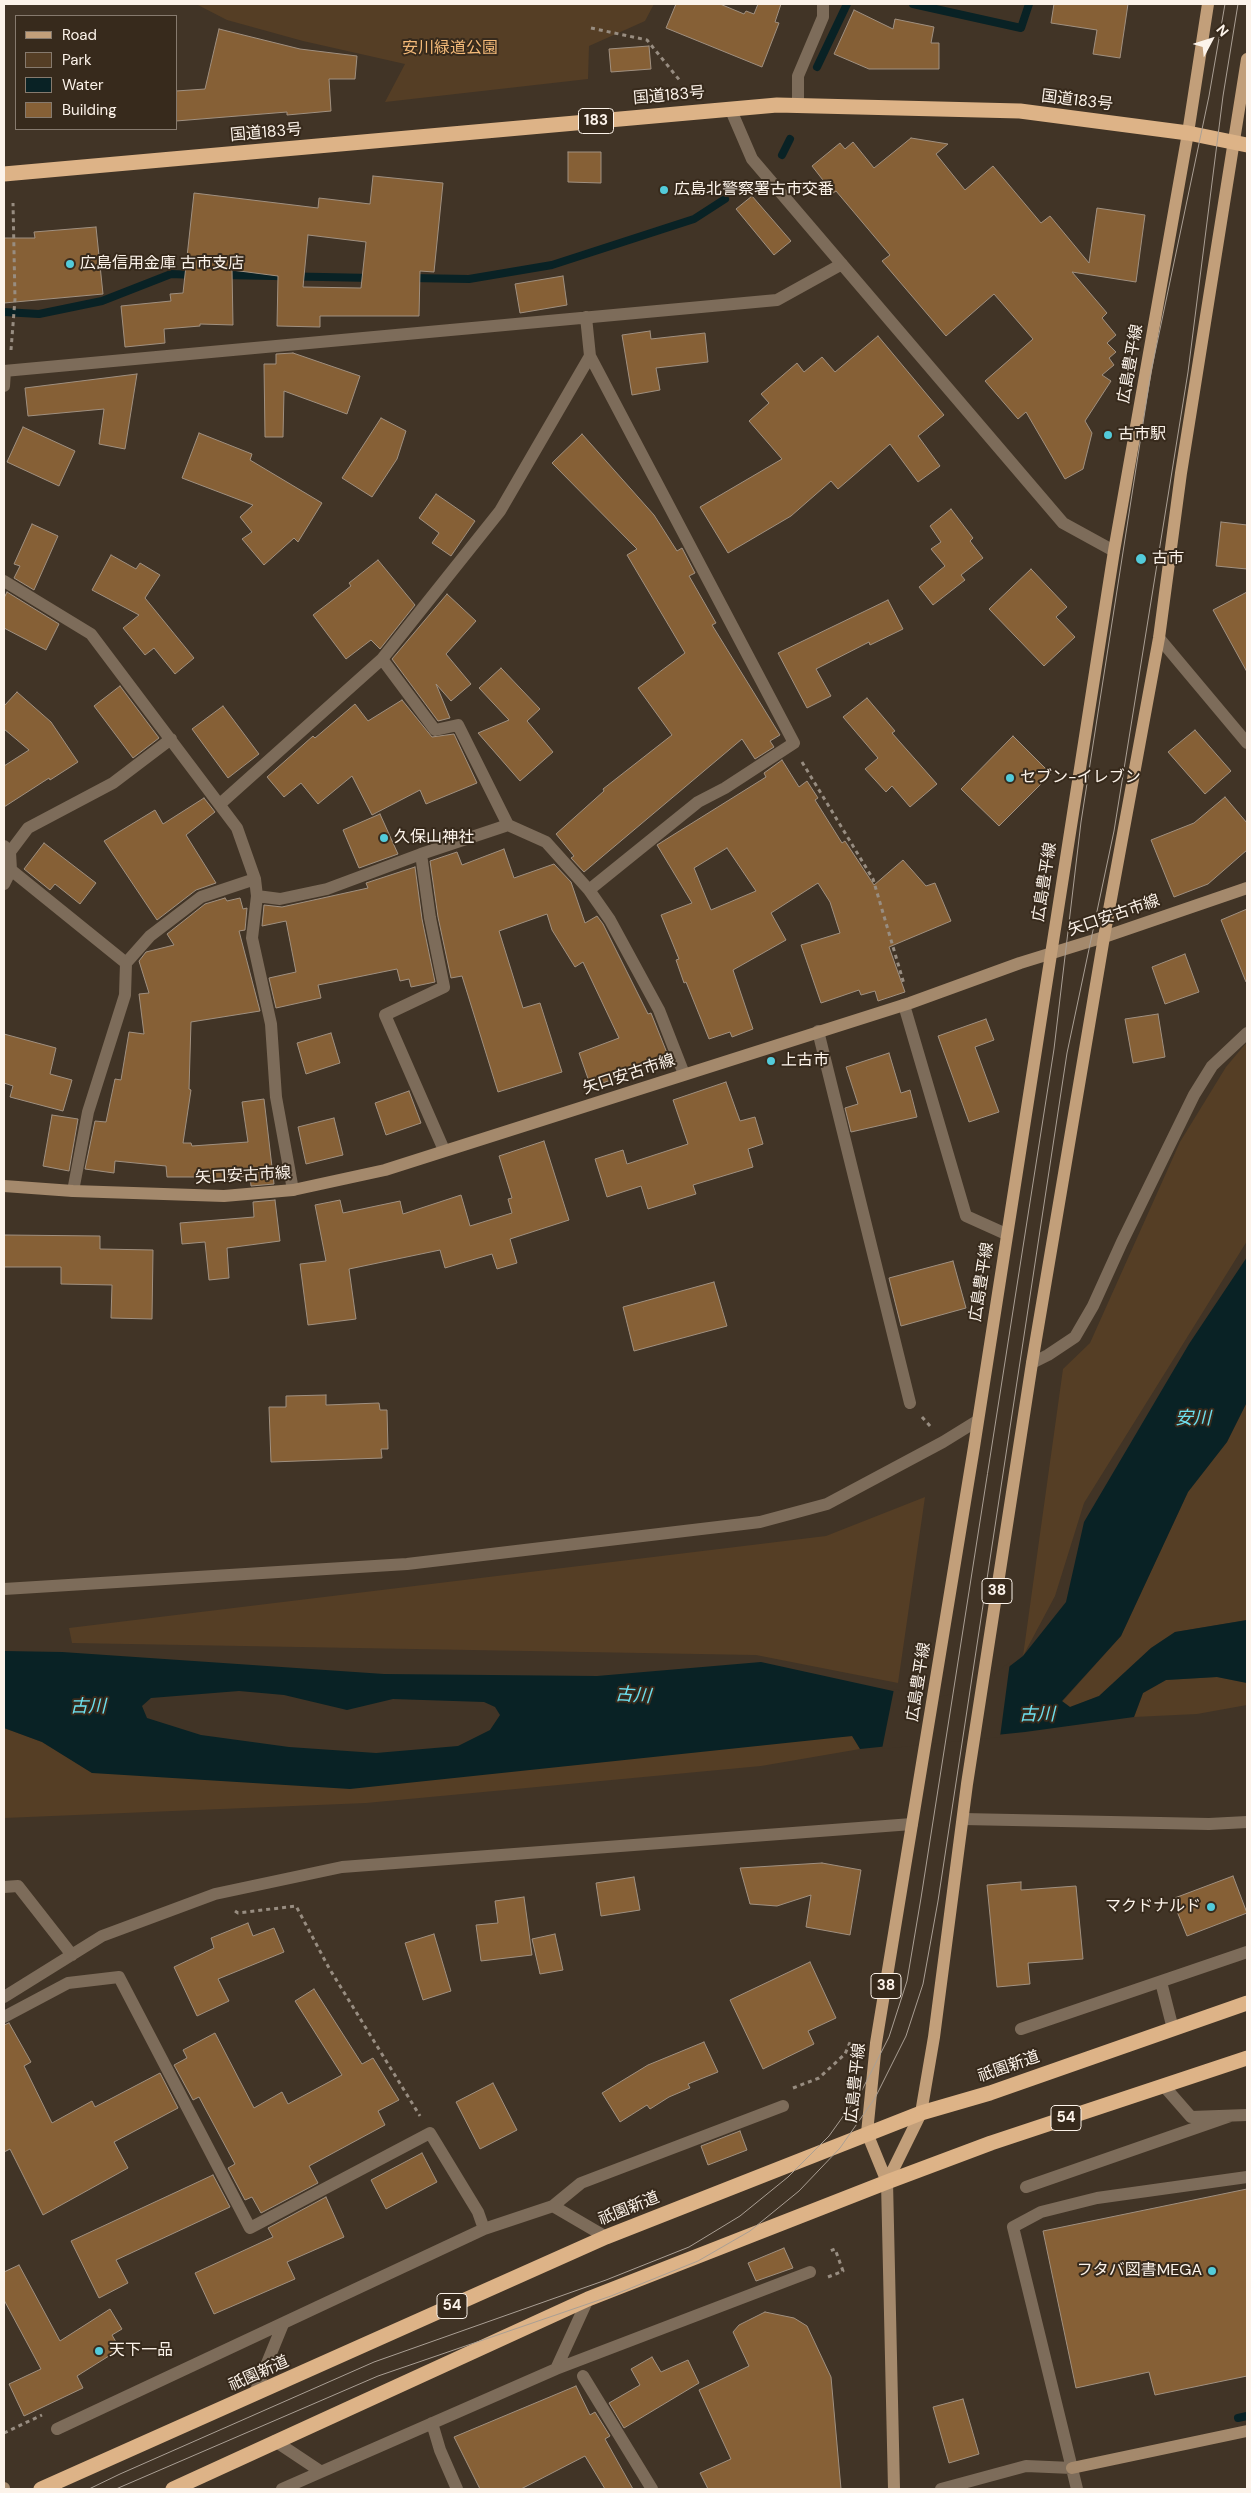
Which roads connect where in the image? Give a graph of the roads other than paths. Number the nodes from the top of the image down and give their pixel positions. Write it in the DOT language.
graph roads {
  1 [pos="823,4"];
  2 [pos="1208,4"];
  3 [pos="1247,58"];
  4 [pos="798,104"];
  5 [pos="730,108"];
  6 [pos="1188,133"];
  7 [pos="1240,144"];
  8 [pos="4,174"];
  9 [pos="842,264"];
  10 [pos="586,317"];
  11 [pos="590,356"];
  12 [pos="6,371"];
  13 [pos="4,386"];
  14 [pos="1114,551"];
  15 [pos="4,577"];
  16 [pos="1159,638"];
  17 [pos="382,659"];
  18 [pos="171,740"];
  19 [pos="1247,743"];
  20 [pos="220,804"];
  21 [pos="508,825"];
  22 [pos="7,849"];
  23 [pos="421,854"];
  24 [pos="11,870"];
  25 [pos="255,879"];
  26 [pos="4,884"];
  27 [pos="1247,888"];
  28 [pos="588,890"];
  29 [pos="257,896"];
  30 [pos="1104,937"];
  31 [pos="1050,954"];
  32 [pos="126,963"];
  33 [pos="907,1004"];
  34 [pos="818,1031"];
  35 [pos="1247,1033"];
  36 [pos="684,1074"];
  37 [pos="444,1150"];
  38 [pos="4,1186"];
  39 [pos="294,1190"];
  40 [pos="73,1191"];
  41 [pos="1006,1234"];
  42 [pos="1032,1363"];
  43 [pos="910,1403"];
  44 [pos="977,1421"];
  45 [pos="4,1588"];
  46 [pos="963,1819"];
  47 [pos="1247,1822"];
  48 [pos="912,1824"];
  49 [pos="4,1887"];
  50 [pos="1247,1952"];
  51 [pos="72,1955"];
  52 [pos="1161,1982"];
  53 [pos="4,1997"];
  54 [pos="1247,2003"];
  55 [pos="4,2017"];
  56 [pos="1021,2029"];
  57 [pos="1173,2029"];
  58 [pos="1247,2058"];
  59 [pos="1163,2086"];
  60 [pos="783,2106"];
  61 [pos="921,2113"];
  62 [pos="1247,2115"];
  63 [pos="1230,2116"];
  64 [pos="867,2133"];
  65 [pos="1247,2177"];
  66 [pos="887,2182"];
  67 [pos="1026,2187"];
  68 [pos="553,2206"];
  69 [pos="484,2229"];
  70 [pos="606,2237"];
  71 [pos="810,2272"];
  72 [pos="588,2299"];
  73 [pos="283,2324"];
  74 [pos="556,2369"];
  75 [pos="583,2376"];
  76 [pos="254,2395"];
  77 [pos="432,2423"];
  78 [pos="57,2429"];
  79 [pos="1247,2431"];
  80 [pos="275,2441"];
  81 [pos="1072,2468"];
  82 [pos="320,2471"];
  83 [pos="41,2489"];
  84 [pos="173,2489"];
  85 [pos="282,2489"];
  86 [pos="457,2489"];
  87 [pos="652,2489"];
  88 [pos="894,2489"];
  89 [pos="941,2489"];
  90 [pos="1077,2489"];
  1 -- 4 [label="street"];
  2 -- 6 [label="main road, 広島豊平線 / 38"];
  3 -- 7 [label="main road, 38"];
  4 -- 5 [label="highway, 国道183号 / 183"];
  4 -- 6 [label="highway, 国道183号 / 183"];
  5 -- 8 [label="highway, 国道183号 / 183"];
  5 -- 9 [label="street"];
  6 -- 7 [label="highway, 国道183号 / 183"];
  6 -- 14 [label="main road, 広島豊平線 / 38"];
  7 -- 16 [label="main road, 38"];
  9 -- 10 [label="street"];
  9 -- 14 [label="street"];
  10 -- 11 [label="street"];
  10 -- 12 [label="street"];
  11 -- 17 [label="street"];
  11 -- 28 [label="street"];
  12 -- 13 [label="street"];
  14 -- 31 [label="main road, 広島豊平線 / 38"];
  15 -- 18 [label="street"];
  16 -- 19 [label="street"];
  16 -- 30 [label="main road, 38"];
  17 -- 20 [label="street"];
  17 -- 21 [label="street"];
  18 -- 20 [label="street"];
  18 -- 22 [label="street"];
  20 -- 25 [label="street"];
  21 -- 23 [label="street"];
  21 -- 28 [label="street"];
  22 -- 24 [label="street"];
  23 -- 29 [label="street"];
  23 -- 37 [label="street"];
  24 -- 26 [label="street"];
  24 -- 32 [label="street"];
  25 -- 29 [label="street"];
  25 -- 32 [label="street"];
  27 -- 30 [label="main road, 矢口安古市線"];
  28 -- 36 [label="street"];
  29 -- 39 [label="street"];
  30 -- 31 [label="main road, 矢口安古市線"];
  30 -- 42 [label="main road, 38"];
  31 -- 33 [label="main road, 矢口安古市線"];
  31 -- 41 [label="main road, 広島豊平線 / 38"];
  32 -- 40 [label="street"];
  33 -- 34 [label="main road, 矢口安古市線"];
  33 -- 41 [label="street"];
  34 -- 36 [label="main road, 矢口安古市線"];
  34 -- 43 [label="street"];
  35 -- 42 [label="street"];
  36 -- 37 [label="main road, 矢口安古市線"];
  37 -- 39 [label="main road, 矢口安古市線"];
  38 -- 40 [label="main road, 矢口安古市線"];
  39 -- 40 [label="main road, 矢口安古市線"];
  41 -- 44 [label="main road, 広島豊平線 / 38"];
  42 -- 46 [label="main road, 38"];
  44 -- 45 [label="street"];
  44 -- 48 [label="main road, 広島豊平線 / 38"];
  46 -- 47 [label="street"];
  46 -- 61 [label="main road, 38"];
  48 -- 51 [label="street"];
  48 -- 64 [label="main road, 広島豊平線 / 38"];
  49 -- 51 [label="street"];
  50 -- 52 [label="street"];
  51 -- 53 [label="street"];
  52 -- 56 [label="street"];
  52 -- 57 [label="street"];
  54 -- 57 [label="highway, 祇園新道 / 54"];
  55 -- 69 [label="street"];
  57 -- 61 [label="highway, 祇園新道 / 54"];
  58 -- 59 [label="highway, 54"];
  59 -- 63 [label="street"];
  59 -- 66 [label="highway, 54"];
  60 -- 68 [label="street"];
  61 -- 64 [label="highway, 祇園新道 / 54"];
  61 -- 66 [label="main road, 38"];
  62 -- 63 [label="street"];
  63 -- 67 [label="street"];
  64 -- 66 [label="main road, 広島豊平線 / 38"];
  64 -- 70 [label="highway, 祇園新道 / 54"];
  65 -- 81 [label="street"];
  66 -- 72 [label="highway, 54"];
  66 -- 88 [label="main road"];
  68 -- 69 [label="street"];
  68 -- 70 [label="street"];
  69 -- 73 [label="street"];
  70 -- 76 [label="highway, 祇園新道 / 54"];
  71 -- 74 [label="street"];
  72 -- 74 [label="street"];
  72 -- 80 [label="highway, 54"];
  73 -- 76 [label="street"];
  73 -- 78 [label="street"];
  74 -- 77 [label="street"];
  75 -- 87 [label="street"];
  76 -- 83 [label="highway, 祇園新道 / 54"];
  77 -- 82 [label="street"];
  77 -- 86 [label="street"];
  79 -- 81 [label="main road"];
  80 -- 82 [label="street"];
  80 -- 84 [label="highway, 54"];
  81 -- 89 [label="street"];
  81 -- 90 [label="street"];
  82 -- 85 [label="street"];
}
